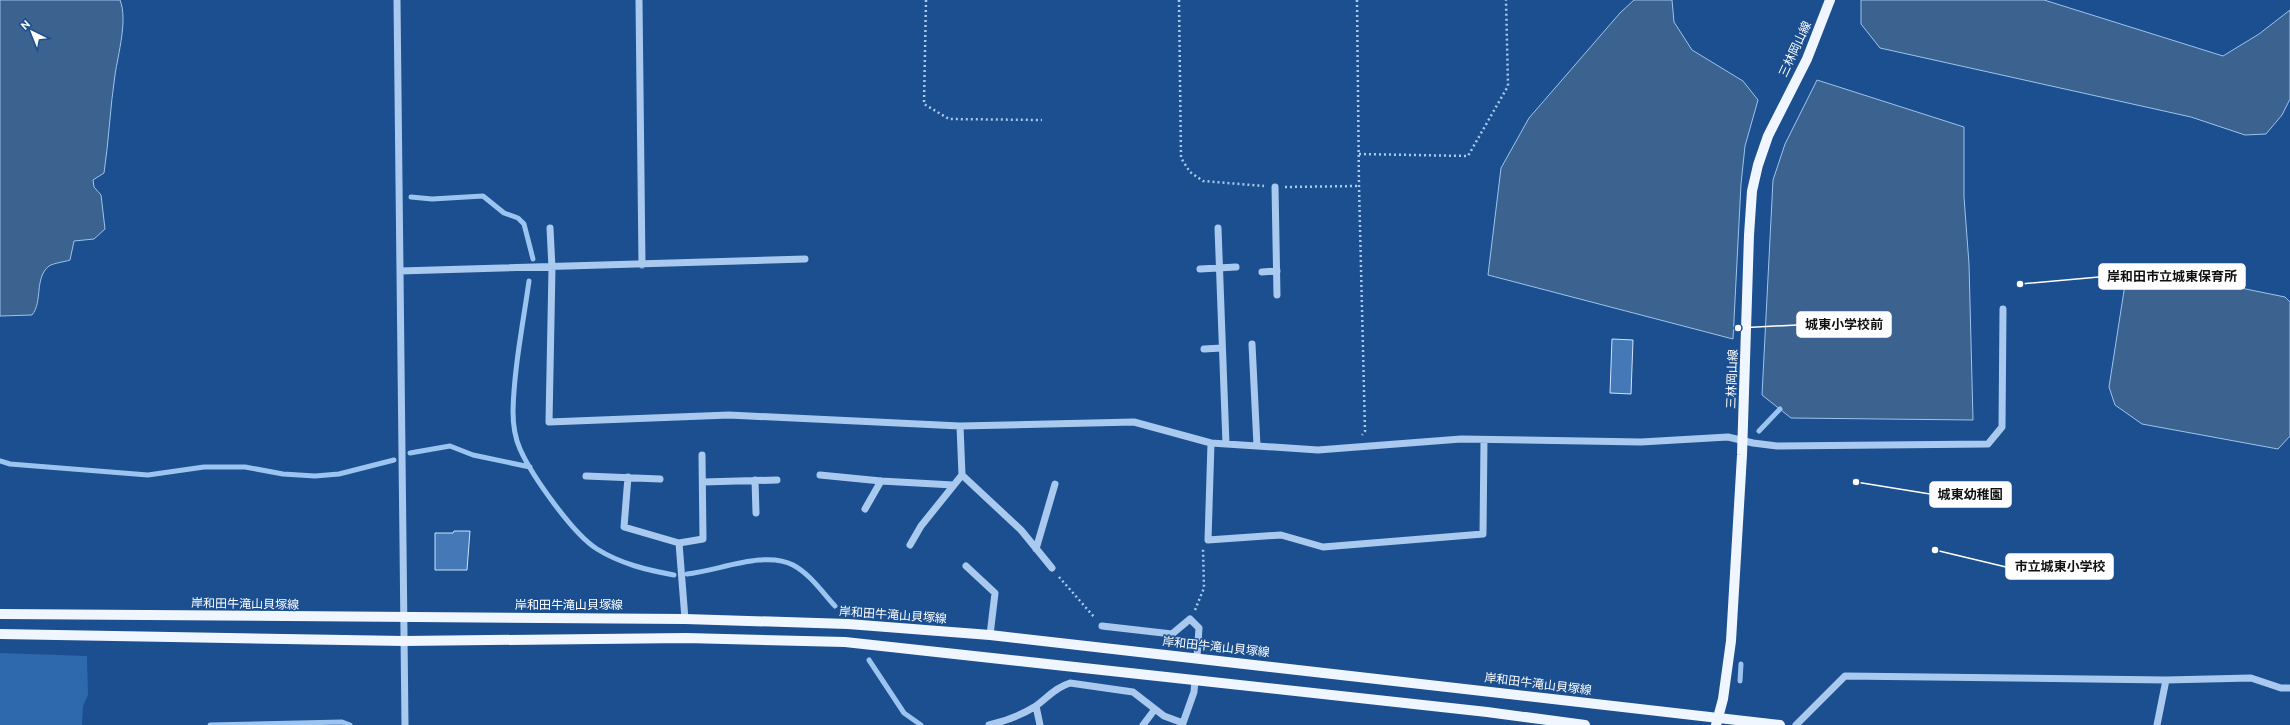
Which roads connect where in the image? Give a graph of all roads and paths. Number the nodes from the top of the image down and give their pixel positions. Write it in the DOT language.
graph roads {
  1 [pos="397,0"];
  2 [pos="639,0"];
  3 [pos="926,0"];
  4 [pos="1179,0"];
  5 [pos="1357,0"];
  6 [pos="1506,0"];
  7 [pos="1830,0"];
  8 [pos="1042,120"];
  9 [pos="1359,154"];
  10 [pos="1359,186"];
  11 [pos="1275,187"];
  12 [pos="550,228"];
  13 [pos="1218,228"];
  14 [pos="805,259"];
  15 [pos="642,265"];
  16 [pos="1236,267"];
  17 [pos="552,268"];
  18 [pos="1219,268"];
  19 [pos="1200,269"];
  20 [pos="400,271"];
  21 [pos="1277,271"];
  22 [pos="1262,272"];
  23 [pos="1277,295"];
  24 [pos="2003,309"];
  25 [pos="1252,344"];
  26 [pos="1222,348"];
  27 [pos="1204,349"];
  28 [pos="960,426"];
  29 [pos="1484,440"];
  30 [pos="1743,441"];
  31 [pos="1211,443"];
  32 [pos="1226,444"];
  33 [pos="1257,446"];
  34 [pos="1361,447"];
  35 [pos="702,455"];
  36 [pos="820,475"];
  37 [pos="962,475"];
  38 [pos="586,476"];
  39 [pos="628,477"];
  40 [pos="660,479"];
  41 [pos="756,480"];
  42 [pos="777,480"];
  43 [pos="881,481"];
  44 [pos="703,482"];
  45 [pos="1055,484"];
  46 [pos="953,485"];
  47 [pos="865,509"];
  48 [pos="756,513"];
  49 [pos="1208,540"];
  50 [pos="679,543"];
  51 [pos="910,545"];
  52 [pos="1036,549"];
  53 [pos="966,566"];
  54 [pos="1052,568"];
  55 [pos="0,614"];
  56 [pos="403,618"];
  57 [pos="685,619"];
  58 [pos="1190,619"];
  59 [pos="1102,626"];
  60 [pos="0,634"];
  61 [pos="990,635"];
  62 [pos="404,641"];
  63 [pos="1197,658"];
  64 [pos="1195,680"];
  65 [pos="2166,680"];
  66 [pos="2290,688"];
  67 [pos="1036,706"];
  68 [pos="1155,708"];
  69 [pos="1717,721"];
  70 [pos="405,725"];
  71 [pos="989,725"];
  72 [pos="1040,725"];
  73 [pos="1143,725"];
  74 [pos="1585,725"];
  75 [pos="1780,725"];
  76 [pos="1796,725"];
  77 [pos="2157,725"];
  1 -- 20 [label="street"];
  2 -- 15 [label="street"];
  3 -- 8 [label="path"];
  4 -- 11 [label="path"];
  5 -- 9 [label="path"];
  6 -- 9 [label="path"];
  7 -- 30 [label="main road, 三林岡山線"];
  9 -- 10 [label="path"];
  10 -- 11 [label="path"];
  10 -- 34 [label="path"];
  11 -- 21 [label="street"];
  12 -- 17 [label="street"];
  13 -- 18 [label="street"];
  14 -- 15 [label="street"];
  15 -- 17 [label="street"];
  16 -- 18 [label="street"];
  17 -- 20 [label="street"];
  17 -- 28 [label="street"];
  18 -- 19 [label="street"];
  18 -- 26 [label="street"];
  20 -- 56 [label="street"];
  21 -- 22 [label="street"];
  21 -- 23 [label="street"];
  24 -- 30 [label="street"];
  25 -- 33 [label="street"];
  26 -- 27 [label="street"];
  26 -- 32 [label="street"];
  28 -- 31 [label="street"];
  28 -- 37 [label="street"];
  29 -- 30 [label="street"];
  29 -- 34 [label="street"];
  29 -- 49 [label="street"];
  30 -- 69 [label="main road, 三林岡山線"];
  31 -- 32 [label="street"];
  31 -- 49 [label="street"];
  32 -- 33 [label="street"];
  33 -- 34 [label="street"];
  35 -- 44 [label="street"];
  36 -- 43 [label="street"];
  37 -- 46 [label="street"];
  37 -- 52 [label="street"];
  38 -- 39 [label="street"];
  39 -- 40 [label="street"];
  39 -- 50 [label="street"];
  41 -- 42 [label="street"];
  41 -- 44 [label="street"];
  41 -- 48 [label="street"];
  43 -- 46 [label="street"];
  43 -- 47 [label="street"];
  44 -- 50 [label="street"];
  45 -- 52 [label="street"];
  46 -- 51 [label="street"];
  49 -- 58 [label="path"];
  50 -- 57 [label="street"];
  52 -- 54 [label="street"];
  53 -- 61 [label="street"];
  54 -- 59 [label="path"];
  55 -- 56 [label="main road, 岸和田牛滝山貝塚線"];
  56 -- 57 [label="main road, 岸和田牛滝山貝塚線"];
  56 -- 62 [label="street"];
  57 -- 61 [label="main road, 岸和田牛滝山貝塚線"];
  58 -- 59 [label="street"];
  58 -- 63 [label="street"];
  60 -- 62 [label="main road"];
  61 -- 63 [label="main road, 岸和田牛滝山貝塚線"];
  62 -- 64 [label="main road"];
  62 -- 70 [label="street"];
  63 -- 69 [label="main road, 岸和田牛滝山貝塚線"];
  64 -- 68 [label="street"];
  64 -- 74 [label="main road"];
  65 -- 66 [label="street"];
  65 -- 76 [label="street"];
  65 -- 77 [label="street"];
  67 -- 68 [label="street"];
  67 -- 71 [label="street"];
  67 -- 72 [label="street"];
  68 -- 73 [label="street"];
  69 -- 75 [label="main road, 岸和田牛滝山貝塚線"];
}
